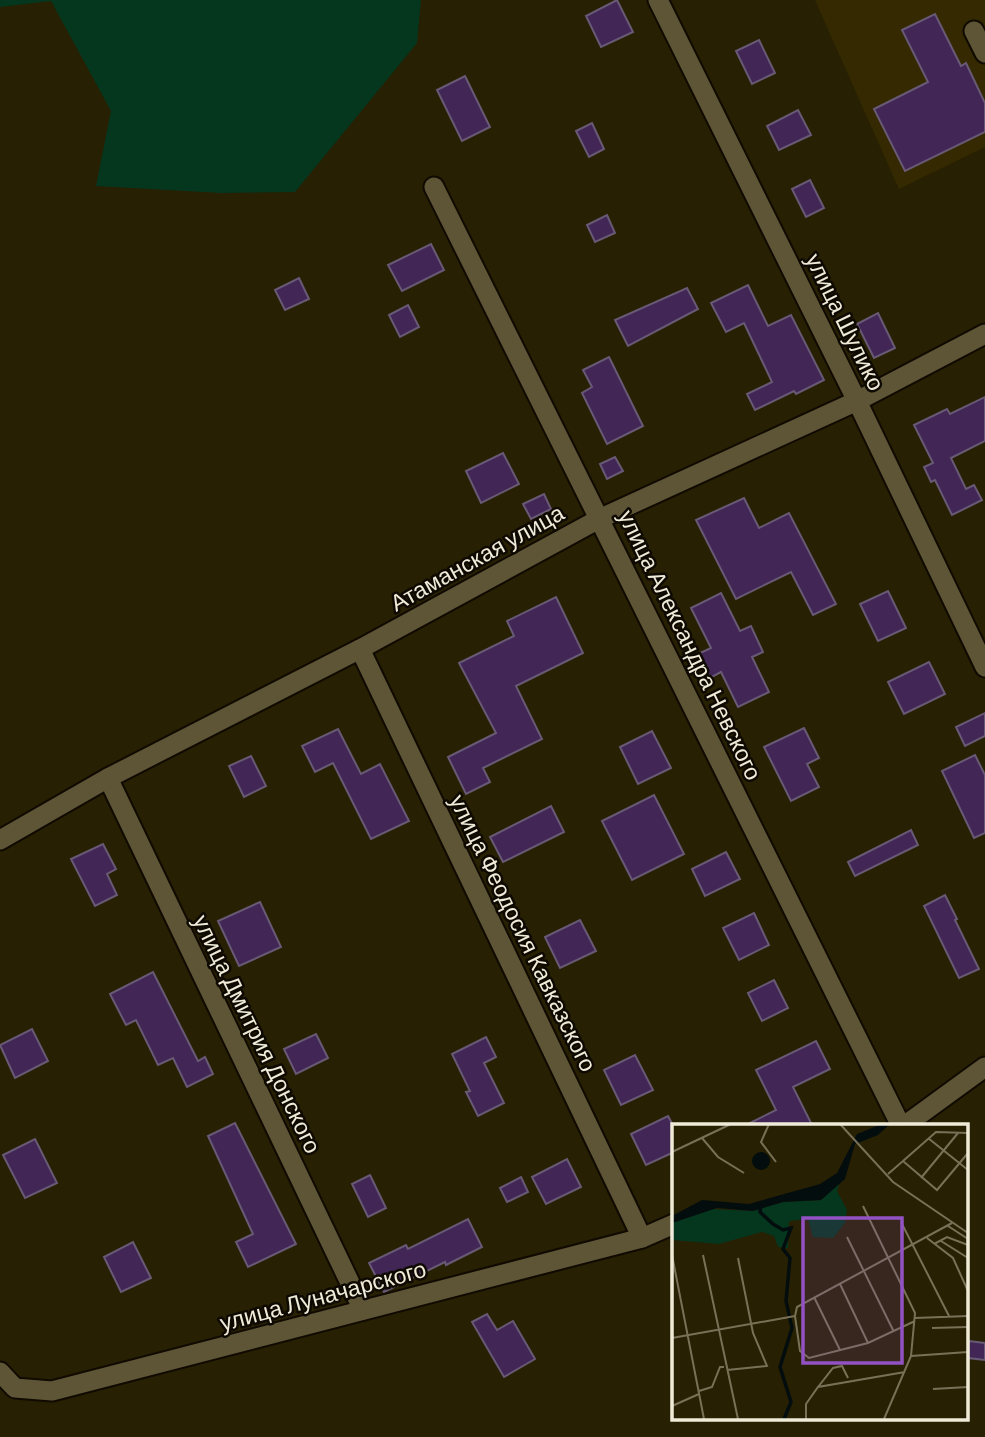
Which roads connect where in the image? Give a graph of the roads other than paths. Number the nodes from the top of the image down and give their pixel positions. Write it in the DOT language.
graph roads {
  1 [pos="658,0"];
  2 [pos="974,31"];
  3 [pos="985,53"];
  4 [pos="434,187"];
  5 [pos="985,334"];
  6 [pos="858,401"];
  7 [pos="599,519"];
  8 [pos="360,649"];
  9 [pos="985,667"];
  10 [pos="108,778"];
  11 [pos="0,840"];
  12 [pos="985,1067"];
  13 [pos="902,1124"];
  14 [pos="903,1124"];
  15 [pos="672,1225"];
  16 [pos="642,1238"];
  17 [pos="363,1310"];
  18 [pos="0,1372"];
  1 -- 6 [label="street, улица Шулико"];
  2 -- 3 [label="street"];
  4 -- 7 [label="street, улица Александра Невского"];
  5 -- 6 [label="street, Атаманская улица"];
  6 -- 7 [label="street, Атаманская улица"];
  6 -- 9 [label="street, улица Шулико"];
  7 -- 8 [label="street, Атаманская улица"];
  7 -- 13 [label="street, улица Александра Невского"];
  8 -- 10 [label="street, Атаманская улица"];
  8 -- 16 [label="street, улица Феодосия Кавказского"];
  10 -- 11 [label="street, Атаманская улица"];
  10 -- 17 [label="street, улица Дмитрия Донского"];
  12 -- 14 [label="street"];
  15 -- 16 [label="street, улица Луначарского"];
  16 -- 17 [label="street, улица Луначарского"];
  17 -- 18 [label="street, улица Луначарского"];
}
